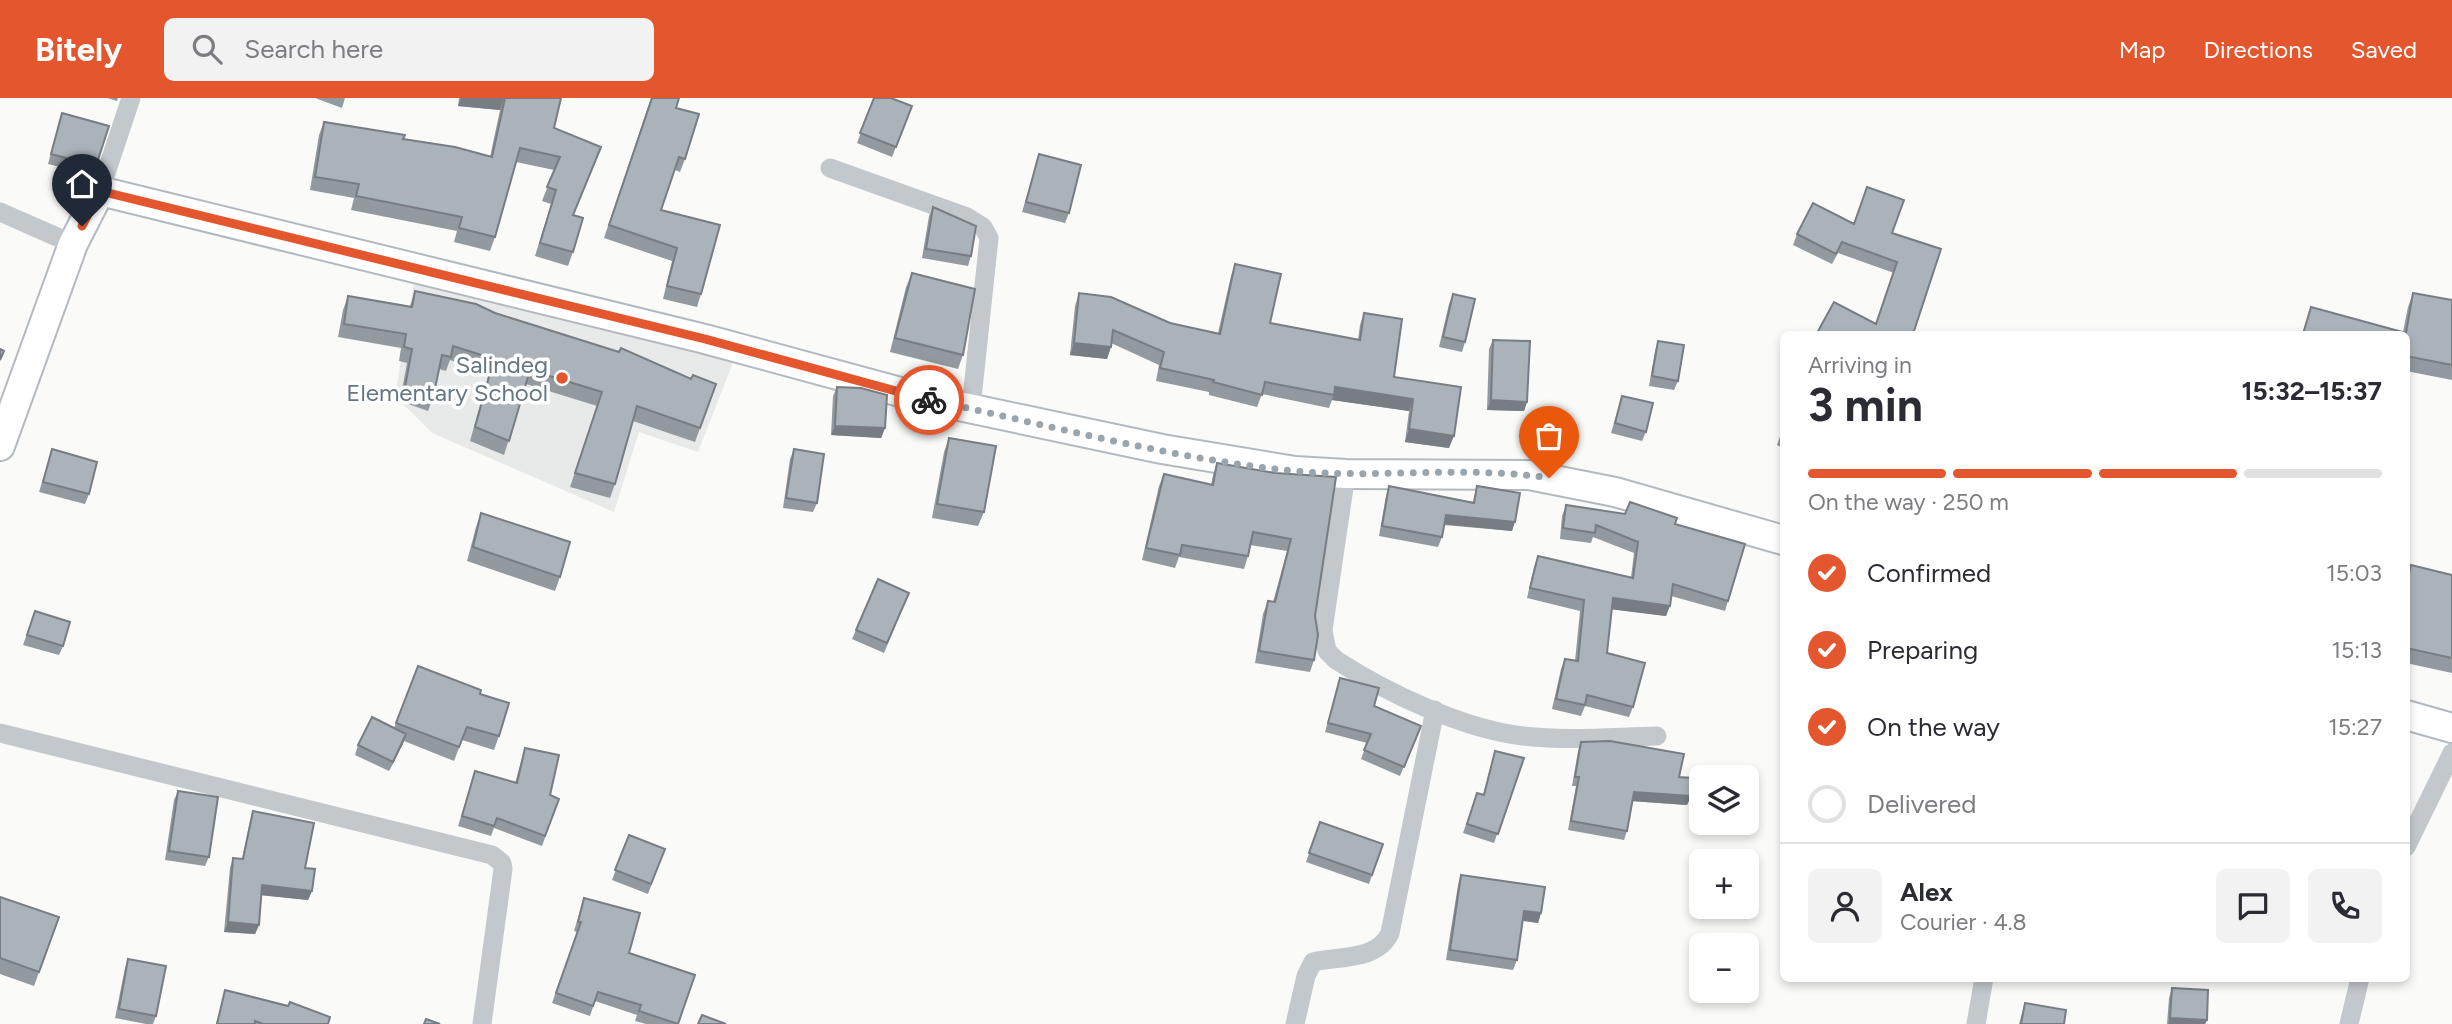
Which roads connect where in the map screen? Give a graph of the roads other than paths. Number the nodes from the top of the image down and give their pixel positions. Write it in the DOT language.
graph roads {
  1 [pos="131,98"];
  2 [pos="830,169"];
  3 [pos="100,191"];
  4 [pos="0,212"];
  5 [pos="73,244"];
  6 [pos="971,408"];
  7 [pos="0,446"];
  8 [pos="1346,474"];
  9 [pos="1780,539"];
  10 [pos="1435,710"];
  11 [pos="2410,716"];
  12 [pos="2452,728"];
  13 [pos="0,733"];
  14 [pos="1657,736"];
  15 [pos="2452,753"];
  16 [pos="2410,839"];
  17 [pos="1983,982"];
  18 [pos="2359,982"];
  19 [pos="482,1024"];
  20 [pos="1295,1024"];
  21 [pos="1976,1024"];
  22 [pos="2349,1024"];
  1 -- 3 [label="street"];
  2 -- 6 [label="street"];
  3 -- 5 [label="street"];
  3 -- 6 [label="street"];
  4 -- 5 [label="street"];
  5 -- 7 [label="street"];
  6 -- 8 [label="street"];
  8 -- 9 [label="street"];
  8 -- 10 [label="street"];
  10 -- 14 [label="street"];
  10 -- 20 [label="street"];
  11 -- 12 [label="street"];
  13 -- 19 [label="street"];
  15 -- 16 [label="street"];
  17 -- 21 [label="street"];
  18 -- 22 [label="street"];
}
